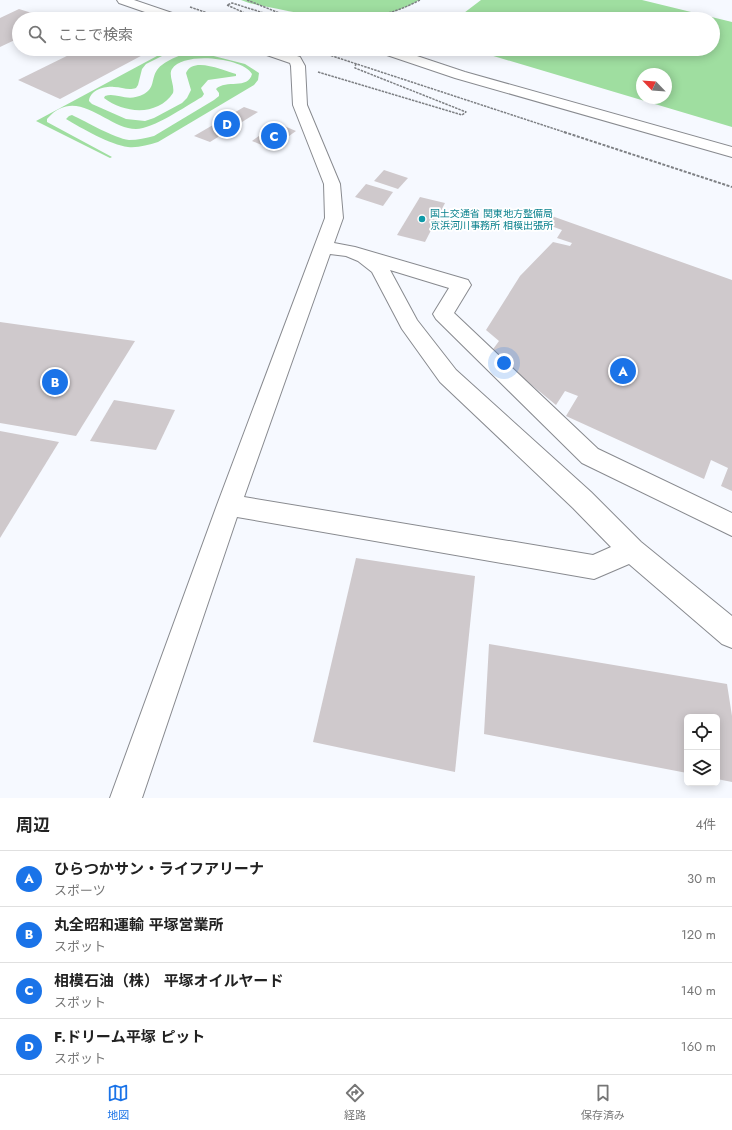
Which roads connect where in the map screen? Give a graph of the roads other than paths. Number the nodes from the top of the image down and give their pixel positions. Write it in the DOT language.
graph roads {
  1 [pos="123,0"];
  2 [pos="157,12"];
  3 [pos="283,56"];
  4 [pos="404,56"];
  5 [pos="732,152"];
  6 [pos="323,247"];
  7 [pos="365,256"];
  8 [pos="229,504"];
  9 [pos="732,525"];
  10 [pos="632,550"];
  11 [pos="732,634"];
  12 [pos="126,798"];
  1 -- 2 [label="street"];
  3 -- 6 [label="street"];
  4 -- 5 [label="street"];
  6 -- 7 [label="street"];
  6 -- 8 [label="street"];
  7 -- 9 [label="street"];
  7 -- 10 [label="street"];
  8 -- 10 [label="street"];
  8 -- 12 [label="street"];
  10 -- 11 [label="street"];
}
